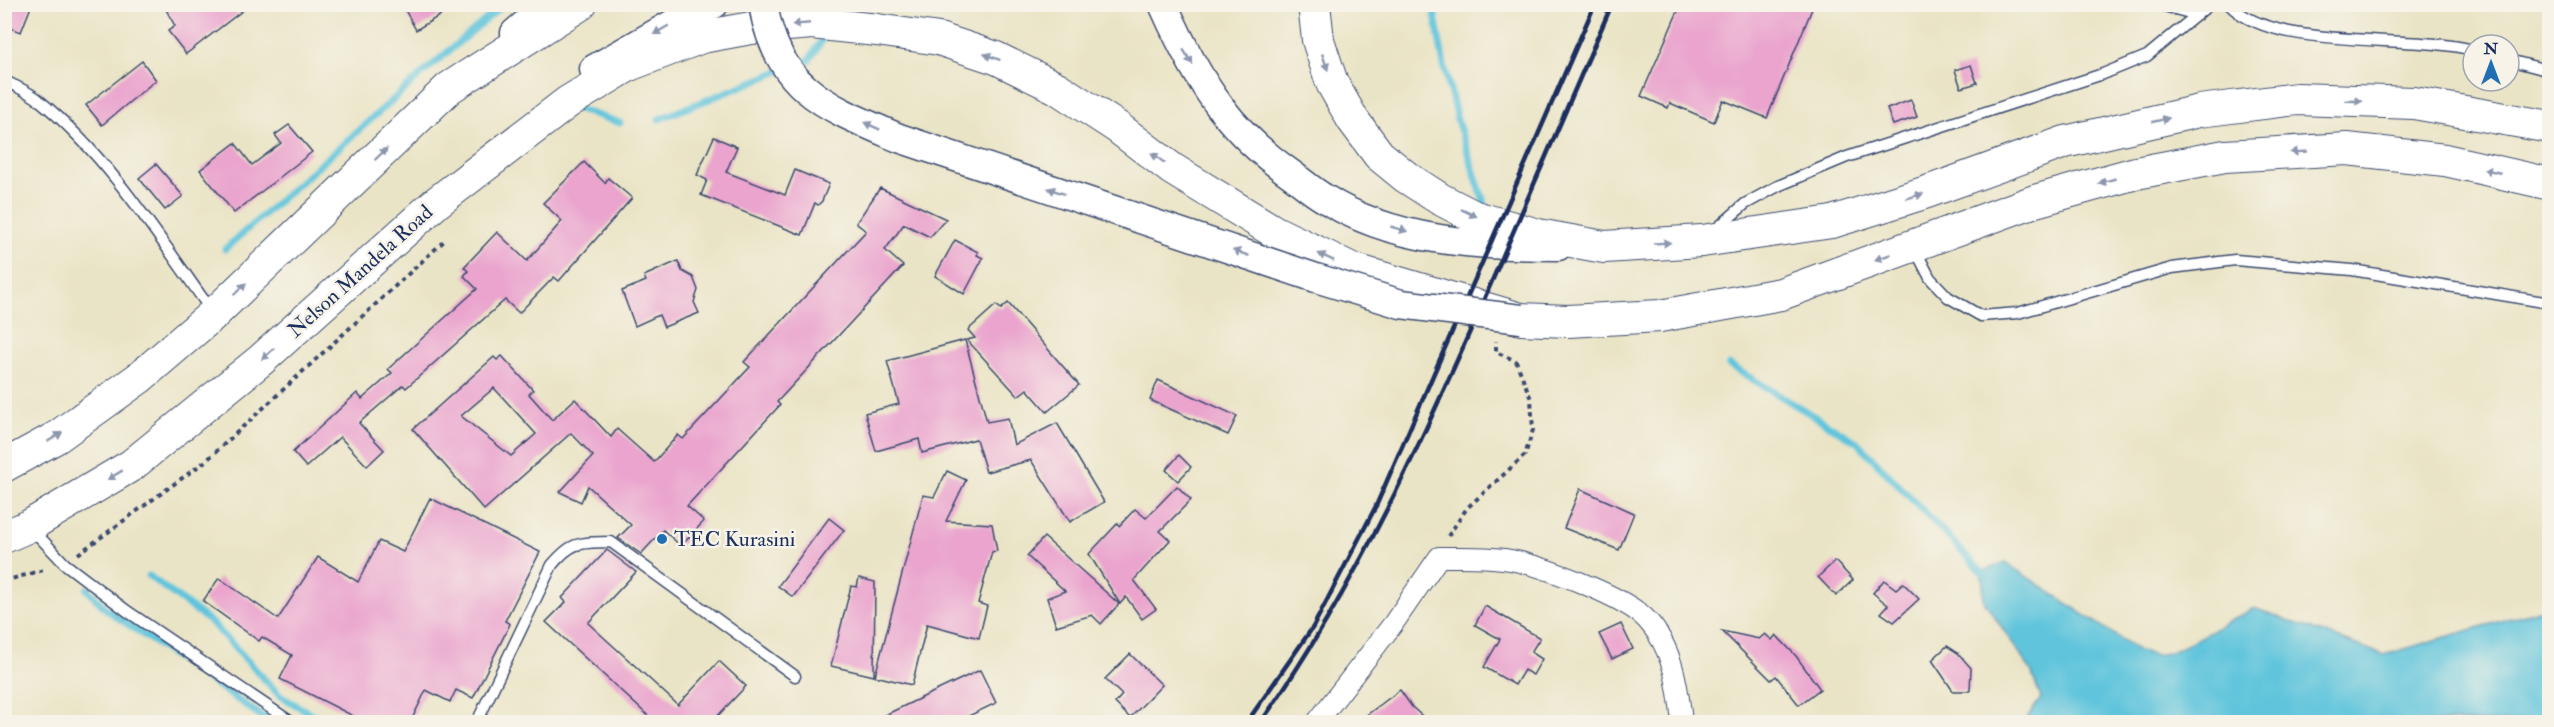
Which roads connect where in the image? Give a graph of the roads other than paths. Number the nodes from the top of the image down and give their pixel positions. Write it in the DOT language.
graph roads {
  1 [pos="549,4"];
  2 [pos="581,4"];
  3 [pos="714,4"];
  4 [pos="763,4"];
  5 [pos="1163,4"];
  6 [pos="1314,4"];
  7 [pos="2157,4"];
  8 [pos="2211,4"];
  9 [pos="2229,4"];
  10 [pos="2198,15"];
  11 [pos="2461,49"];
  12 [pos="2521,63"];
  13 [pos="2550,71"];
  14 [pos="4,80"];
  15 [pos="449,88"];
  16 [pos="2550,127"];
  17 [pos="2550,184"];
  18 [pos="436,202"];
  19 [pos="1702,241"];
  20 [pos="1913,246"];
  21 [pos="1604,247"];
  22 [pos="2550,303"];
  23 [pos="216,312"];
  24 [pos="1521,319"];
  25 [pos="4,466"];
  26 [pos="17,532"];
  27 [pos="795,676"];
  28 [pos="291,723"];
  29 [pos="477,723"];
  30 [pos="1317,723"];
  31 [pos="1682,723"];
  1 -- 15 [label="main road"];
  2 -- 15 [label="main road"];
  3 -- 18 [label="main road, Nelson Mandela Road, one-way"];
  24 -- 4 [label="main road, one-way, bridge"];
  5 -- 21 [label="main road, one-way"];
  6 -- 21 [label="main road, one-way"];
  7 -- 10 [label="lane"];
  8 -- 10 [label="lane"];
  9 -- 11 [label="lane"];
  10 -- 19 [label="lane"];
  12 -- 13 [label="lane"];
  14 -- 23 [label="lane"];
  23 -- 15 [label="main road, one-way"];
  19 -- 16 [label="main road, one-way"];
  17 -- 20 [label="main road, one-way"];
  24 -- 18 [label="main road, one-way"];
  18 -- 26 [label="main road, Nelson Mandela Road, one-way"];
  21 -- 19 [label="main road, one-way"];
  20 -- 22 [label="lane"];
  20 -- 24 [label="main road, one-way"];
  25 -- 23 [label="main road, one-way"];
  26 -- 28 [label="lane"];
  27 -- 29 [label="lane"];
  30 -- 31 [label="street"];
}
